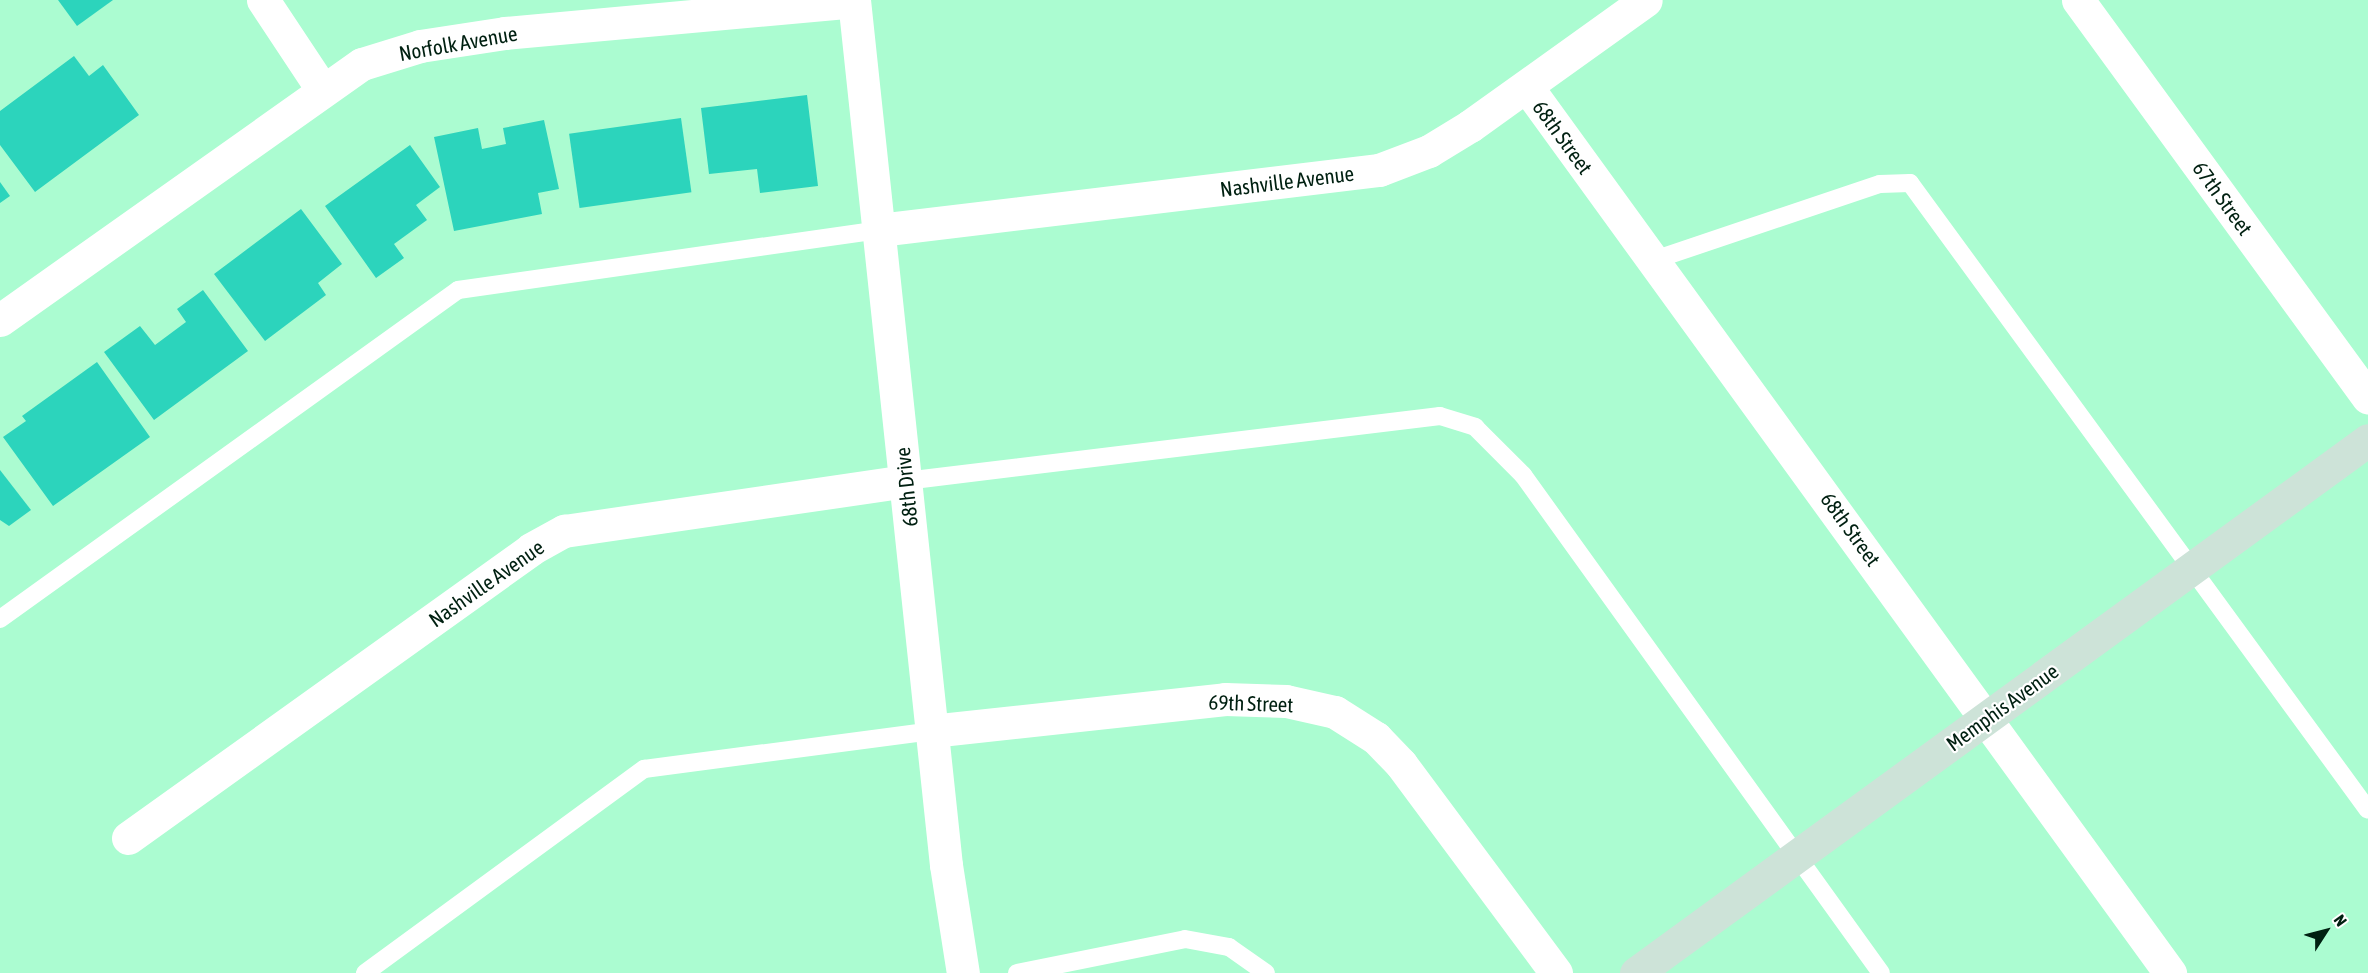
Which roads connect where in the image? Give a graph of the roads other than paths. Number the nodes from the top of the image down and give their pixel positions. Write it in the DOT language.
graph roads {
  1 [pos="263,0"];
  2 [pos="854,0"];
  3 [pos="1646,0"];
  4 [pos="2078,0"];
  5 [pos="1527,87"];
  6 [pos="322,88"];
  7 [pos="879,230"];
  8 [pos="1654,260"];
  9 [pos="0,320"];
  10 [pos="2368,397"];
  11 [pos="2368,440"];
  12 [pos="905,481"];
  13 [pos="2193,568"];
  14 [pos="0,619"];
  15 [pos="1986,718"];
  16 [pos="932,731"];
  17 [pos="2368,810"];
  18 [pos="128,838"];
  19 [pos="1796,857"];
  20 [pos="365,973"];
  21 [pos="963,973"];
  22 [pos="1017,973"];
  23 [pos="1266,973"];
  24 [pos="1556,973"];
  25 [pos="1636,973"];
  26 [pos="1881,973"];
  27 [pos="2170,973"];
  1 -- 6 [label="street"];
  2 -- 6 [label="street, Norfolk Avenue"];
  2 -- 7 [label="street, 68th Drive"];
  3 -- 5 [label="street, Nashville Avenue"];
  4 -- 10 [label="street, 67th Street"];
  5 -- 7 [label="street, Nashville Avenue"];
  5 -- 8 [label="street, 68th Street"];
  6 -- 9 [label="street, Norfolk Avenue"];
  7 -- 12 [label="street, 68th Drive"];
  7 -- 14 [label="lane"];
  8 -- 13 [label="lane"];
  8 -- 15 [label="street, 68th Street"];
  11 -- 13 [label="street, Memphis Avenue"];
  12 -- 16 [label="street, 68th Drive"];
  12 -- 18 [label="street, Nashville Avenue"];
  12 -- 19 [label="lane"];
  13 -- 15 [label="street, Memphis Avenue"];
  13 -- 17 [label="lane"];
  15 -- 19 [label="street, Memphis Avenue"];
  15 -- 27 [label="street, 68th Street"];
  16 -- 20 [label="lane"];
  16 -- 21 [label="street, 68th Drive"];
  16 -- 24 [label="street, 69th Street"];
  19 -- 25 [label="street, Memphis Avenue"];
  19 -- 26 [label="lane"];
  22 -- 23 [label="lane"];
}
